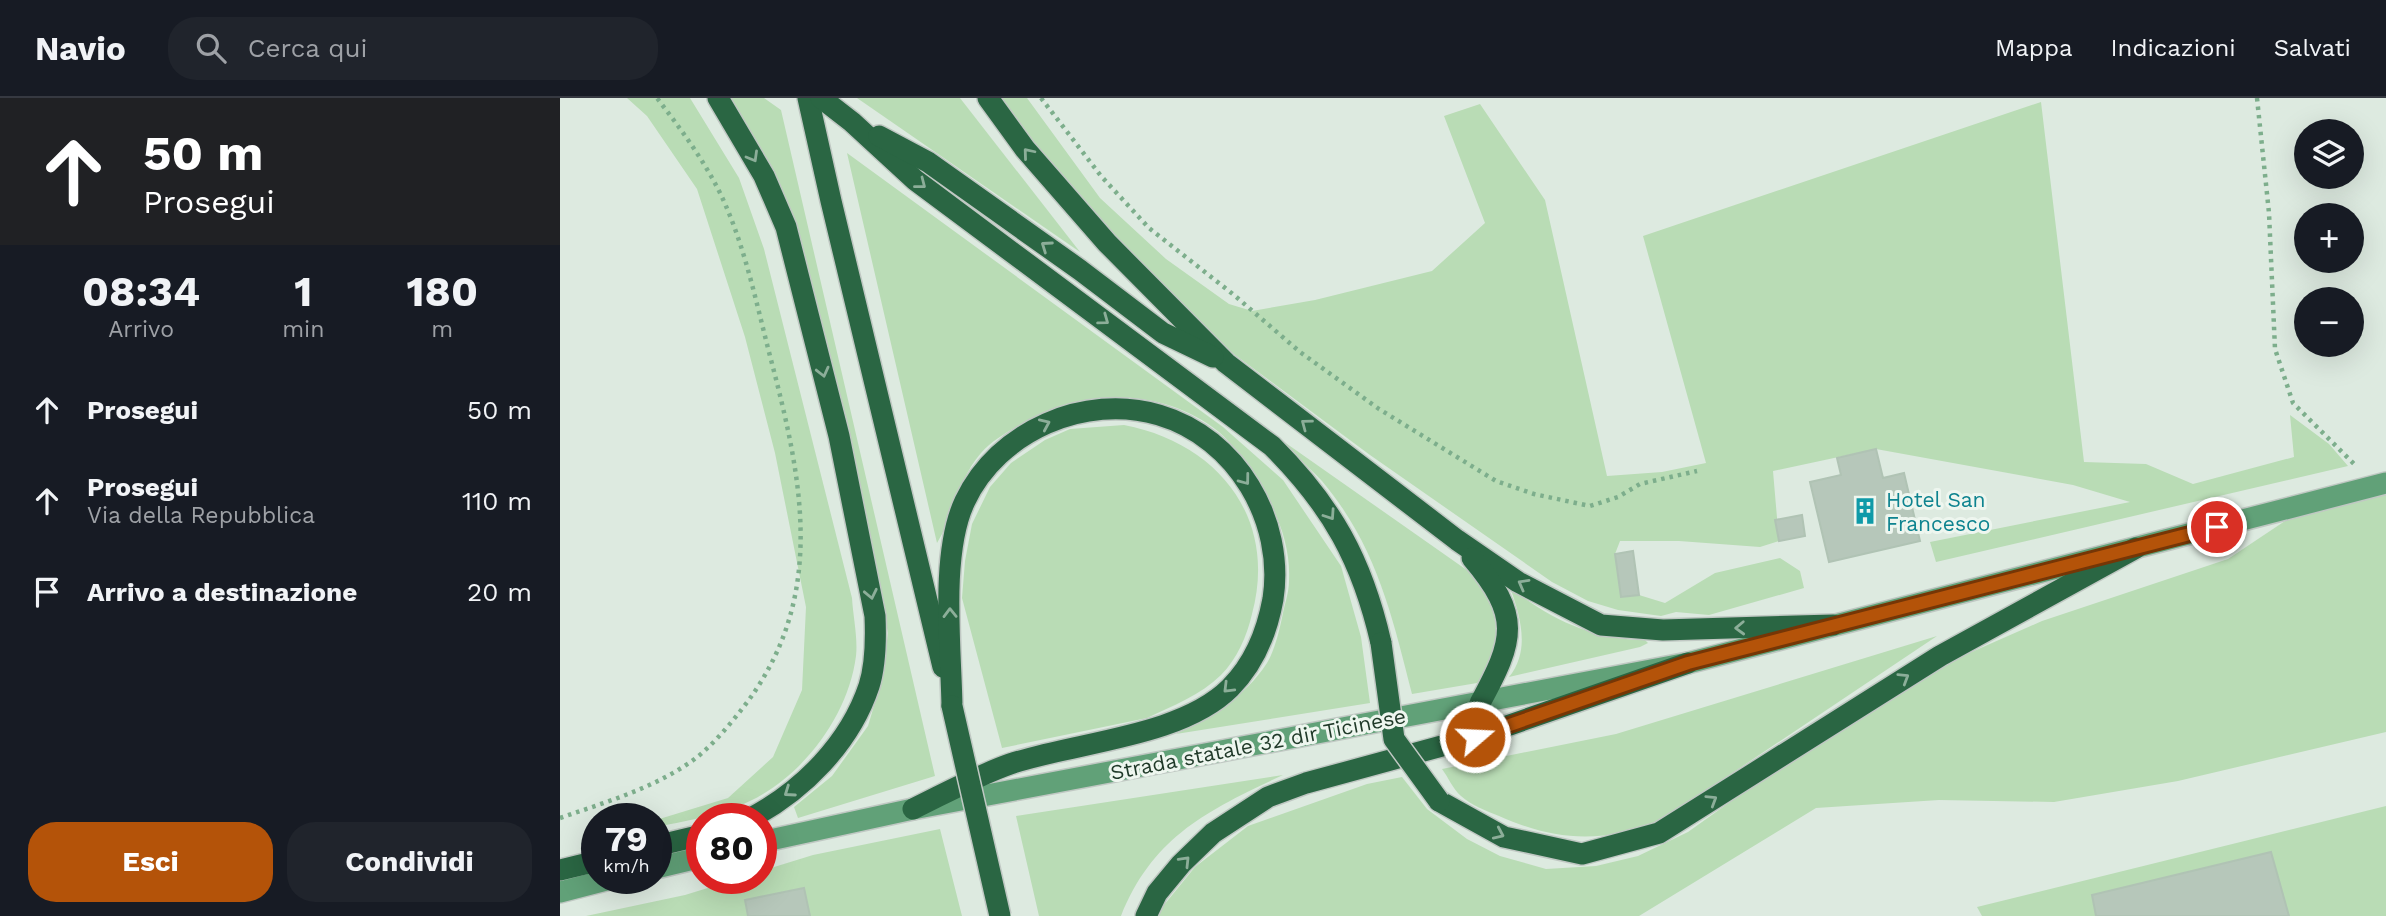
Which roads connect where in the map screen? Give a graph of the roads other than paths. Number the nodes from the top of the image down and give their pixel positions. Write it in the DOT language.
graph roads {
  1 [pos="718,98"];
  2 [pos="808,98"];
  3 [pos="821,98"];
  4 [pos="988,98"];
  5 [pos="852,121"];
  6 [pos="1226,363"];
  7 [pos="2382,484"];
  8 [pos="1457,540"];
  9 [pos="2136,548"];
  10 [pos="1833,625"];
  11 [pos="1688,663"];
  12 [pos="1480,703"];
  13 [pos="952,706"];
  14 [pos="773,803"];
  15 [pos="913,809"];
  16 [pos="777,838"];
  17 [pos="581,865"];
  18 [pos="560,870"];
  19 [pos="581,887"];
  20 [pos="560,892"];
  21 [pos="1000,916"];
  22 [pos="1146,916"];
  1 -- 14 [label="highway, one-way"];
  2 -- 13 [label="highway"];
  3 -- 5 [label="highway"];
  6 -- 4 [label="highway, one-way"];
  6 -- 5 [label="highway, one-way"];
  5 -- 9 [label="highway, one-way, bridge"];
  8 -- 6 [label="highway, one-way"];
  7 -- 9 [label="main road, Strada statale 32 dir Ticinese"];
  10 -- 8 [label="highway, one-way"];
  8 -- 12 [label="highway"];
  9 -- 10 [label="main road, Strada statale 32 dir Ticinese"];
  10 -- 11 [label="main road, Strada statale 32 dir Ticinese"];
  11 -- 12 [label="main road, Strada statale 32 dir Ticinese"];
  22 -- 11 [label="highway, one-way"];
  12 -- 15 [label="main road, Strada statale 32 dir Ticinese"];
  13 -- 15 [label="highway, one-way"];
  13 -- 21 [label="highway, bridge"];
  15 -- 16 [label="main road, Strada statale 32 dir Ticinese"];
  17 -- 18 [label="highway"];
  19 -- 20 [label="main road"];
}
